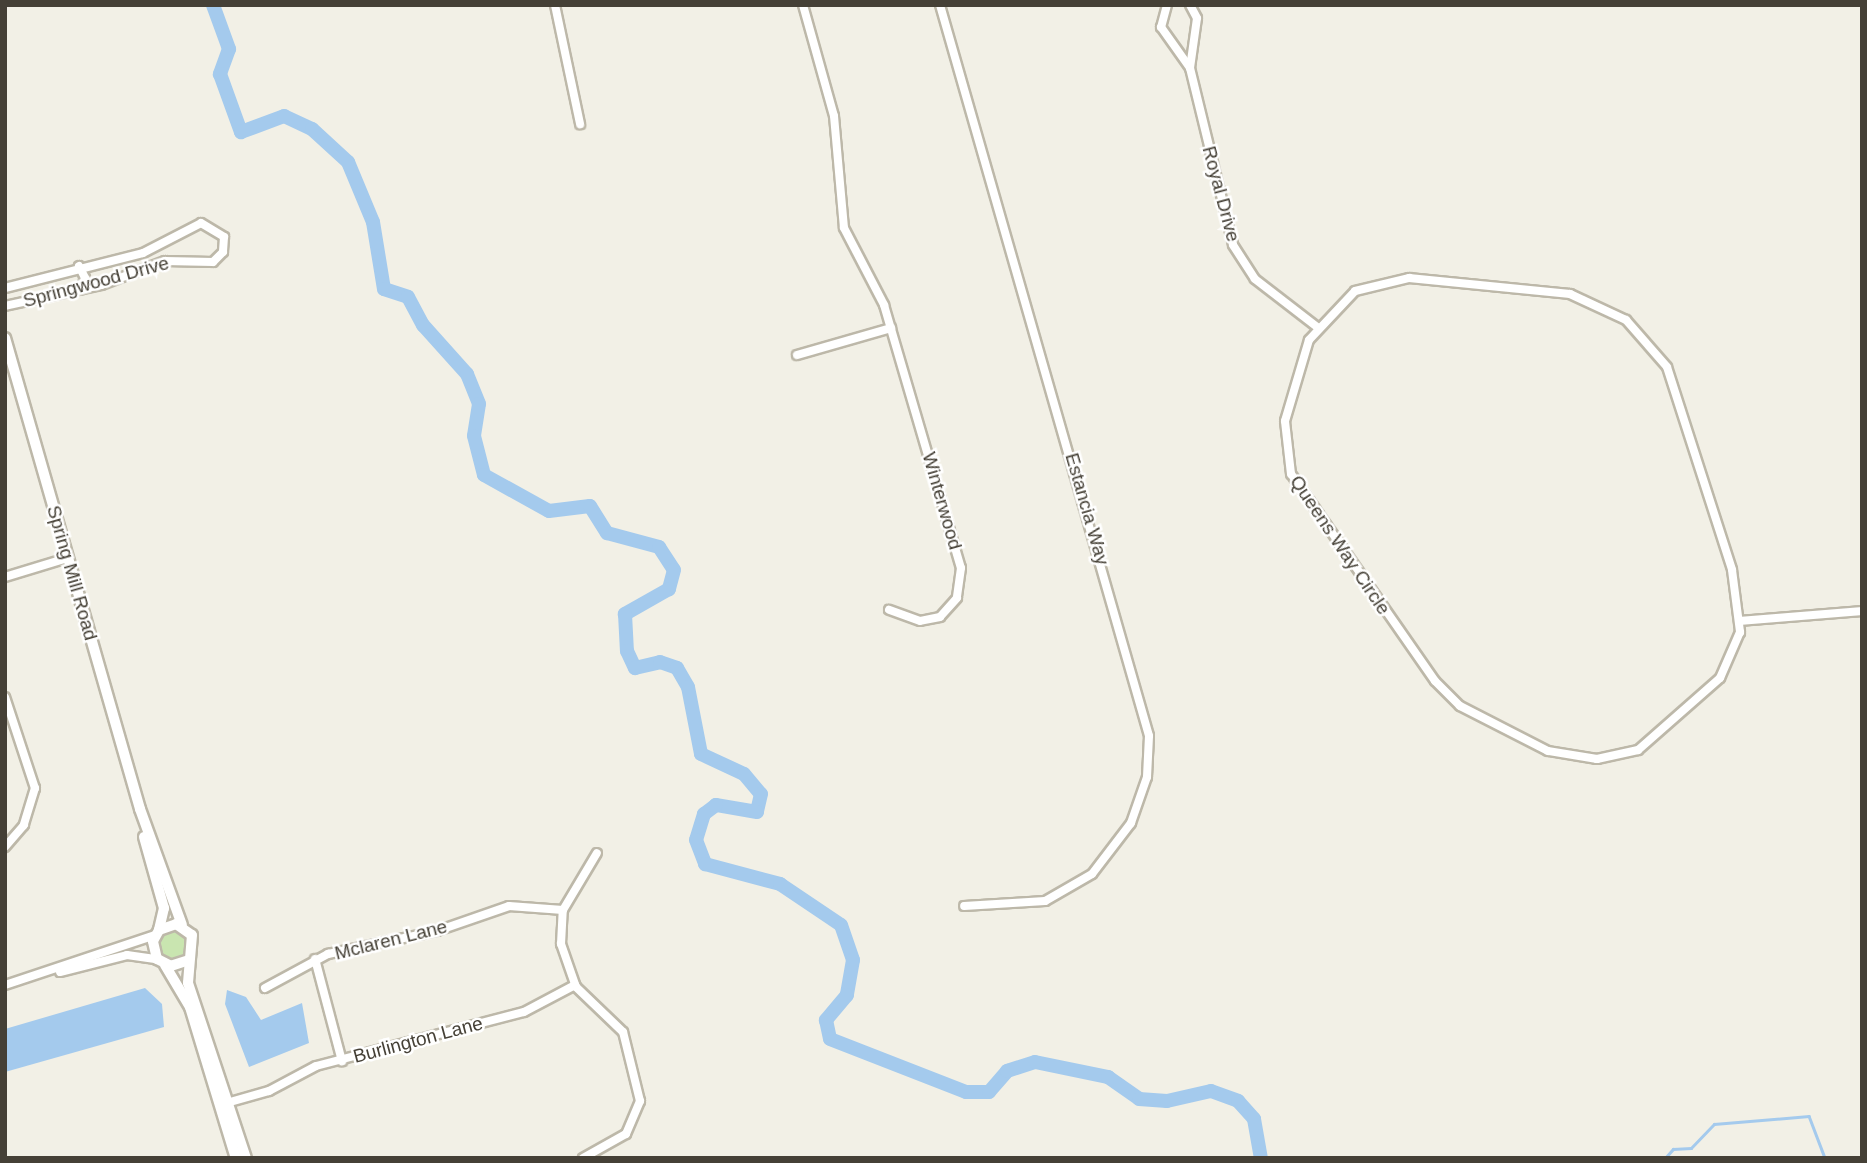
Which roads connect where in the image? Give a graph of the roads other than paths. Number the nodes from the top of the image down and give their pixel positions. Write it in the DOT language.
graph roads {
  1 [pos="555,5"];
  2 [pos="803,5"];
  3 [pos="940,5"];
  4 [pos="1167,5"];
  5 [pos="1190,5"];
  6 [pos="1190,68"];
  7 [pos="580,124"];
  8 [pos="79,266"];
  9 [pos="5,288"];
  10 [pos="81,289"];
  11 [pos="5,306"];
  12 [pos="1317,327"];
  13 [pos="891,328"];
  14 [pos="5,338"];
  15 [pos="797,355"];
  16 [pos="67,558"];
  17 [pos="5,577"];
  18 [pos="889,610"];
  19 [pos="1862,611"];
  20 [pos="1740,621"];
  21 [pos="5,696"];
  22 [pos="140,809"];
  23 [pos="5,847"];
  24 [pos="597,853"];
  25 [pos="964,906"];
  26 [pos="563,910"];
  27 [pos="182,925"];
  28 [pos="157,932"];
  29 [pos="189,960"];
  30 [pos="315,960"];
  31 [pos="161,962"];
  32 [pos="36,976"];
  33 [pos="5,985"];
  34 [pos="575,985"];
  35 [pos="265,988"];
  36 [pos="342,1061"];
  37 [pos="225,1103"];
  38 [pos="236,1158"];
  39 [pos="246,1158"];
  40 [pos="583,1158"];
  1 -- 7 [label="street"];
  2 -- 13 [label="street, Winterwood"];
  3 -- 25 [label="street, Estancia Way"];
  4 -- 6 [label="street, Royal Drive"];
  5 -- 6 [label="street, Royal Drive"];
  6 -- 12 [label="street, Royal Drive"];
  8 -- 9 [label="street, Springwood Drive"];
  8 -- 10 [label="street"];
  8 -- 10 [label="street, Springwood Drive"];
  10 -- 11 [label="street, Springwood Drive"];
  12 -- 20 [label="street, Queens Way Circle"];
  12 -- 20 [label="street, Queens Way Circle"];
  13 -- 15 [label="street"];
  13 -- 18 [label="street, Winterwood"];
  14 -- 16 [label="street, Spring Mill Road"];
  16 -- 17 [label="street"];
  16 -- 22 [label="street, Spring Mill Road"];
  19 -- 20 [label="street"];
  21 -- 23 [label="street"];
  22 -- 27 [label="street, Spring Mill Road"];
  22 -- 28 [label="street, Spring Mill Road"];
  24 -- 26 [label="street"];
  26 -- 30 [label="street, Mclaren Lane"];
  26 -- 34 [label="street"];
  27 -- 28 [label="street"];
  27 -- 29 [label="street, Spring Mill Road"];
  28 -- 31 [label="street, Spring Mill Road"];
  28 -- 32 [label="street"];
  29 -- 31 [label="street"];
  29 -- 37 [label="street"];
  30 -- 35 [label="street, Mclaren Lane"];
  30 -- 36 [label="street"];
  31 -- 32 [label="street"];
  31 -- 37 [label="street"];
  32 -- 33 [label="street"];
  34 -- 36 [label="street, Burlington Lane"];
  34 -- 40 [label="street"];
  36 -- 37 [label="street, Burlington Lane"];
  37 -- 38 [label="street"];
  37 -- 39 [label="street"];
}
